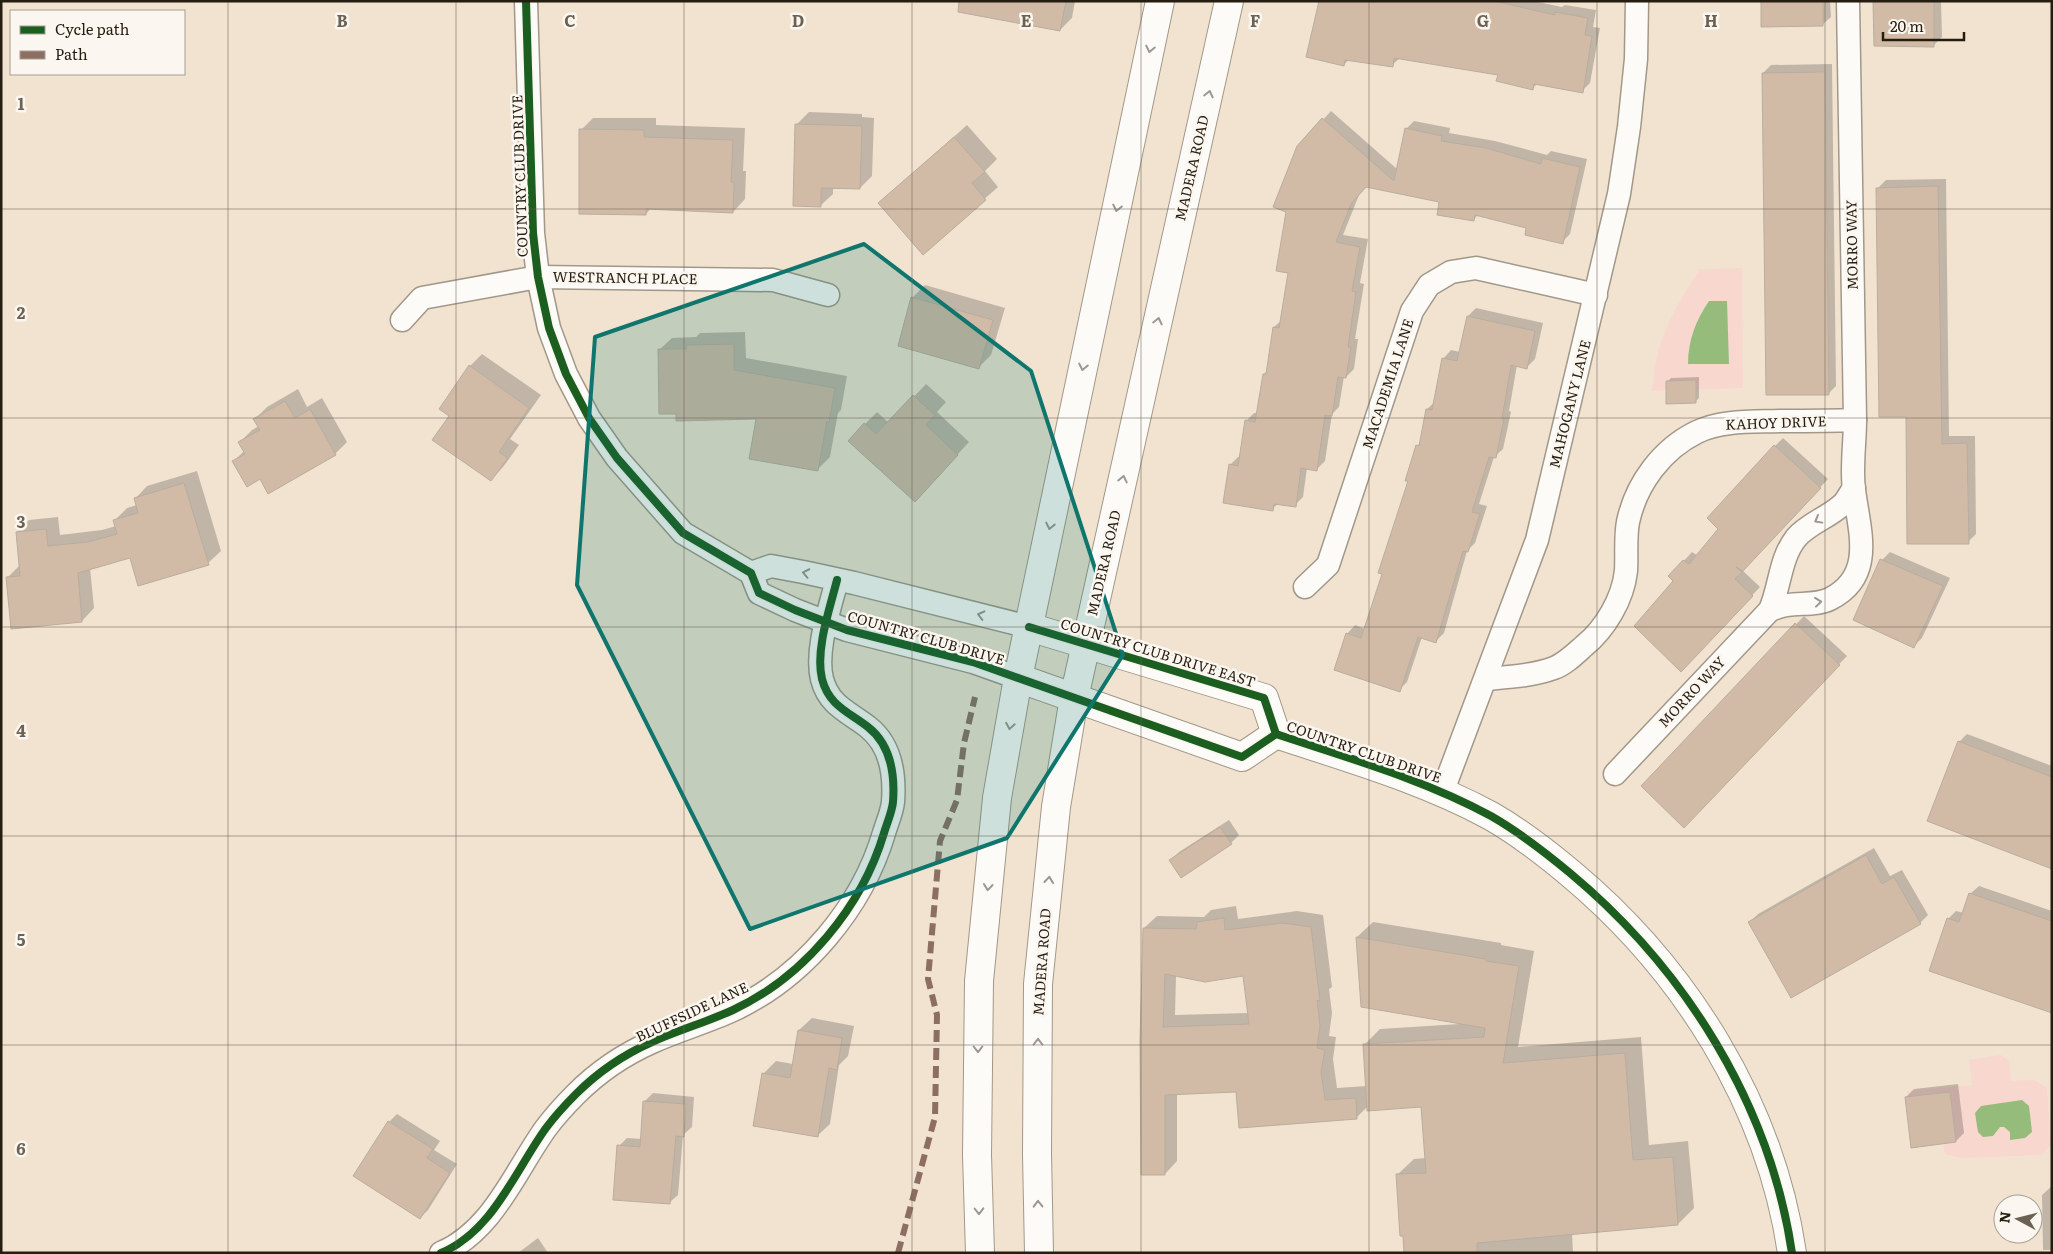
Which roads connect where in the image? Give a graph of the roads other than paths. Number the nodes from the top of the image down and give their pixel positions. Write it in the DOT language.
graph roads {
  1 [pos="526,1"];
  2 [pos="1160,1"];
  3 [pos="1229,1"];
  4 [pos="1637,1"];
  5 [pos="1848,1"];
  6 [pos="538,276"];
  7 [pos="828,295"];
  8 [pos="1596,295"];
  9 [pos="402,320"];
  10 [pos="1856,420"];
  11 [pos="1854,488"];
  12 [pos="751,574"];
  13 [pos="837,580"];
  14 [pos="1305,587"];
  15 [pos="1770,610"];
  16 [pos="826,622"];
  17 [pos="1029,627"];
  18 [pos="1086,644"];
  19 [pos="1018,678"];
  20 [pos="1486,678"];
  21 [pos="1074,698"];
  22 [pos="1276,734"];
  23 [pos="1615,774"];
  24 [pos="1442,793"];
  25 [pos="441,1253"];
  26 [pos="980,1253"];
  27 [pos="1039,1253"];
  28 [pos="1792,1253"];
  1 -- 6 [label="street, COUNTRY CLUB DRIVE"];
  2 -- 17 [label="main road, one-way"];
  18 -- 3 [label="main road, MADERA ROAD, one-way"];
  4 -- 8 [label="street, MAHOGANY LANE"];
  5 -- 10 [label="street, MORRO WAY"];
  6 -- 7 [label="street, WESTRANCH PLACE"];
  6 -- 9 [label="street, WESTRANCH PLACE"];
  6 -- 12 [label="street, COUNTRY CLUB DRIVE"];
  8 -- 14 [label="street, MACADEMIA LANE"];
  8 -- 20 [label="street, MAHOGANY LANE"];
  10 -- 11 [label="street, MORRO WAY"];
  10 -- 20 [label="street, KAHOY DRIVE"];
  11 -- 15 [label="street, MORRO WAY, one-way"];
  15 -- 11 [label="street, MORRO WAY, one-way"];
  13 -- 12 [label="street, one-way"];
  12 -- 16 [label="street, COUNTRY CLUB DRIVE"];
  13 -- 16 [label="street, BLUFFSIDE LANE"];
  17 -- 13 [label="street, one-way"];
  15 -- 23 [label="street, MORRO WAY"];
  16 -- 19 [label="street, COUNTRY CLUB DRIVE"];
  16 -- 25 [label="street, BLUFFSIDE LANE"];
  17 -- 18 [label="main road, COUNTRY CLUB DRIVE EAST"];
  17 -- 19 [label="main road"];
  18 -- 21 [label="main road, MADERA ROAD"];
  18 -- 22 [label="main road, COUNTRY CLUB DRIVE EAST"];
  19 -- 21 [label="main road"];
  19 -- 26 [label="main road, one-way"];
  20 -- 24 [label="street, MAHOGANY LANE"];
  21 -- 22 [label="main road"];
  27 -- 21 [label="main road, MADERA ROAD, one-way"];
  22 -- 24 [label="main road, COUNTRY CLUB DRIVE"];
  24 -- 28 [label="main road, COUNTRY CLUB DRIVE"];
}
